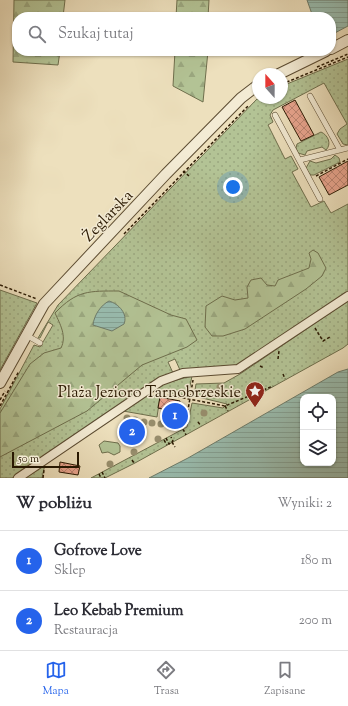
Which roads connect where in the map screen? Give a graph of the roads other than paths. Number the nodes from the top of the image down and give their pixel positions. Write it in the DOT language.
graph roads {
  1 [pos="348,40"];
  2 [pos="336,46"];
  3 [pos="316,56"];
  4 [pos="288,70"];
  5 [pos="252,90"];
  6 [pos="310,96"];
  7 [pos="276,115"];
  8 [pos="348,148"];
  9 [pos="340,150"];
  10 [pos="300,160"];
  11 [pos="320,199"];
  12 [pos="348,296"];
  13 [pos="26,335"];
  14 [pos="40,343"];
  15 [pos="0,384"];
  16 [pos="18,478"];
  1 -- 2 [label="street"];
  3 -- 4 [label="street"];
  5 -- 13 [label="street, Żeglarska"];
  6 -- 9 [label="lane"];
  7 -- 10 [label="lane"];
  8 -- 9 [label="lane"];
  9 -- 10 [label="lane"];
  10 -- 11 [label="lane"];
  12 -- 16 [label="street"];
  13 -- 14 [label="lane"];
  13 -- 15 [label="street, Żeglarska"];
}
